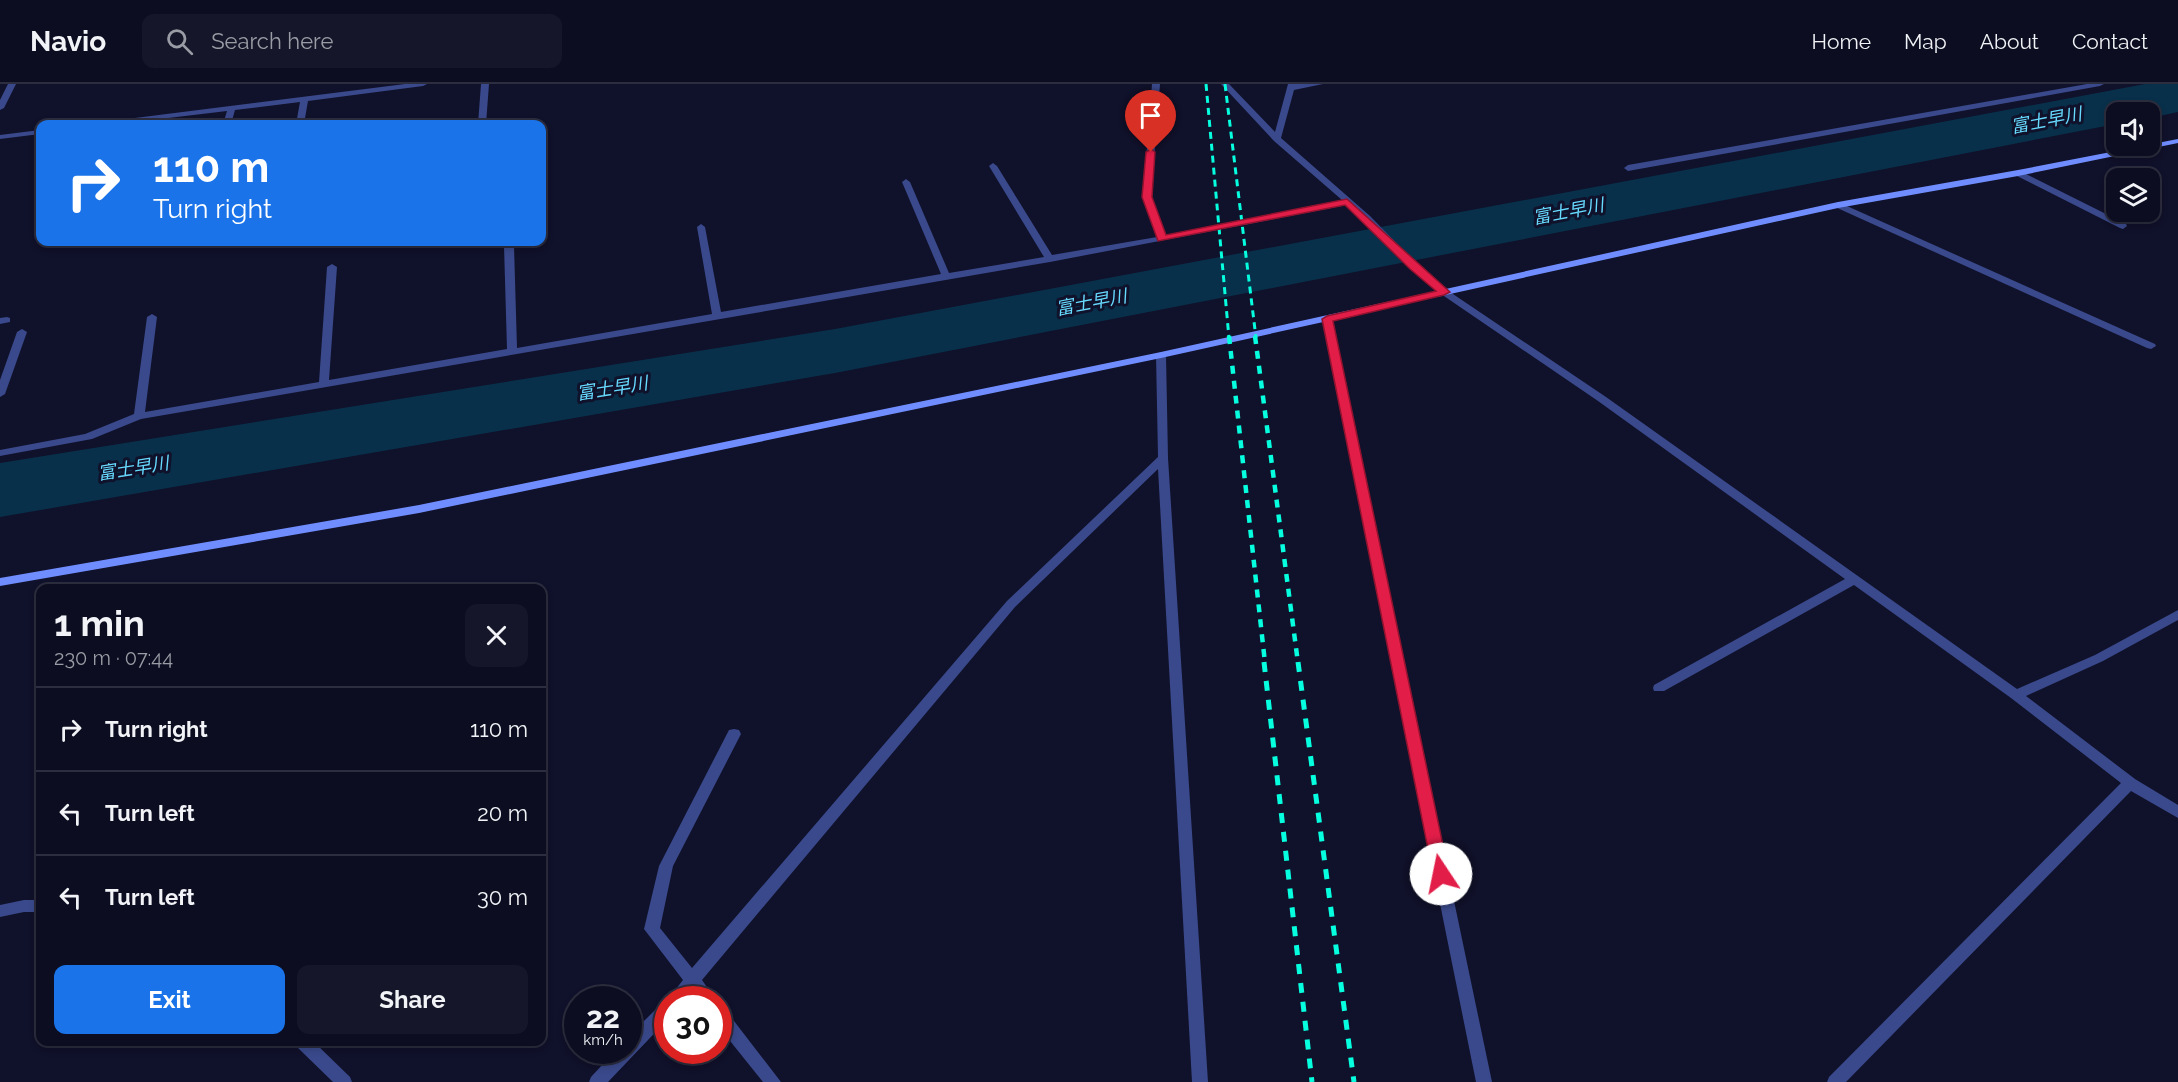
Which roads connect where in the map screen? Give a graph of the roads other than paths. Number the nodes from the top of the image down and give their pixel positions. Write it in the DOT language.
graph roads {
  1 [pos="12,84"];
  2 [pos="326,84"];
  3 [pos="423,84"];
  4 [pos="485,84"];
  5 [pos="1156,84"];
  6 [pos="1225,84"];
  7 [pos="1319,84"];
  8 [pos="2100,84"];
  9 [pos="1292,86"];
  10 [pos="324,96"];
  11 [pos="305,99"];
  12 [pos="0,108"];
  13 [pos="232,108"];
  14 [pos="136,120"];
  15 [pos="228,120"];
  16 [pos="301,120"];
  17 [pos="482,120"];
  18 [pos="36,132"];
  19 [pos="0,137"];
  20 [pos="1277,139"];
  21 [pos="2178,141"];
  22 [pos="993,166"];
  23 [pos="1628,168"];
  24 [pos="2018,173"];
  25 [pos="906,182"];
  26 [pos="1347,202"];
  27 [pos="1838,206"];
  28 [pos="2123,226"];
  29 [pos="701,227"];
  30 [pos="1162,239"];
  31 [pos="509,246"];
  32 [pos="1050,259"];
  33 [pos="332,267"];
  34 [pos="946,276"];
  35 [pos="1444,292"];
  36 [pos="717,316"];
  37 [pos="152,317"];
  38 [pos="1327,319"];
  39 [pos="22,332"];
  40 [pos="2151,346"];
  41 [pos="512,352"];
  42 [pos="1161,355"];
  43 [pos="324,384"];
  44 [pos="0,394"];
  45 [pos="140,416"];
  46 [pos="0,453"];
  47 [pos="1163,458"];
  48 [pos="1853,580"];
  49 [pos="0,582"];
  50 [pos="2178,614"];
  51 [pos="1659,688"];
  52 [pos="2016,695"];
  53 [pos="734,734"];
  54 [pos="2130,783"];
  55 [pos="2178,812"];
  56 [pos="36,906"];
  57 [pos="0,911"];
  58 [pos="693,981"];
  59 [pos="688,986"];
  60 [pos="697,986"];
  61 [pos="654,1022"];
  62 [pos="732,1031"];
  63 [pos="642,1035"];
  64 [pos="307,1046"];
  65 [pos="614,1064"];
  66 [pos="344,1082"];
  67 [pos="597,1082"];
  68 [pos="773,1082"];
  69 [pos="1200,1082"];
  70 [pos="1484,1082"];
  71 [pos="1835,1082"];
  1 -- 12 [label="street"];
  2 -- 10 [label="street"];
  3 -- 10 [label="street"];
  4 -- 17 [label="street"];
  5 -- 30 [label="street"];
  6 -- 20 [label="street"];
  7 -- 9 [label="street"];
  8 -- 23 [label="street"];
  9 -- 20 [label="street"];
  10 -- 11 [label="street"];
  11 -- 13 [label="street"];
  11 -- 16 [label="street"];
  13 -- 14 [label="street"];
  13 -- 15 [label="street"];
  18 -- 19 [label="street"];
  20 -- 26 [label="street"];
  21 -- 24 [label="street"];
  22 -- 32 [label="street"];
  24 -- 27 [label="street"];
  24 -- 28 [label="street"];
  25 -- 34 [label="street"];
  26 -- 30 [label="street"];
  26 -- 35 [label="street"];
  27 -- 35 [label="street"];
  27 -- 40 [label="street"];
  29 -- 36 [label="street"];
  30 -- 32 [label="street"];
  31 -- 41 [label="street"];
  32 -- 34 [label="street"];
  33 -- 43 [label="street"];
  34 -- 36 [label="street"];
  35 -- 38 [label="street"];
  35 -- 48 [label="street"];
  36 -- 41 [label="street"];
  37 -- 45 [label="street"];
  38 -- 42 [label="street"];
  38 -- 70 [label="street"];
  39 -- 44 [label="street"];
  41 -- 43 [label="street"];
  42 -- 47 [label="street"];
  42 -- 49 [label="street"];
  43 -- 45 [label="street"];
  45 -- 46 [label="street"];
  47 -- 58 [label="street"];
  47 -- 69 [label="street"];
  48 -- 51 [label="street"];
  48 -- 52 [label="street"];
  50 -- 52 [label="street"];
  52 -- 54 [label="street"];
  53 -- 58 [label="street"];
  54 -- 55 [label="street"];
  54 -- 71 [label="street"];
  56 -- 57 [label="street"];
  58 -- 59 [label="street"];
  58 -- 60 [label="street"];
  61 -- 63 [label="street"];
  62 -- 68 [label="street"];
  64 -- 66 [label="street"];
  65 -- 67 [label="street"];
}
